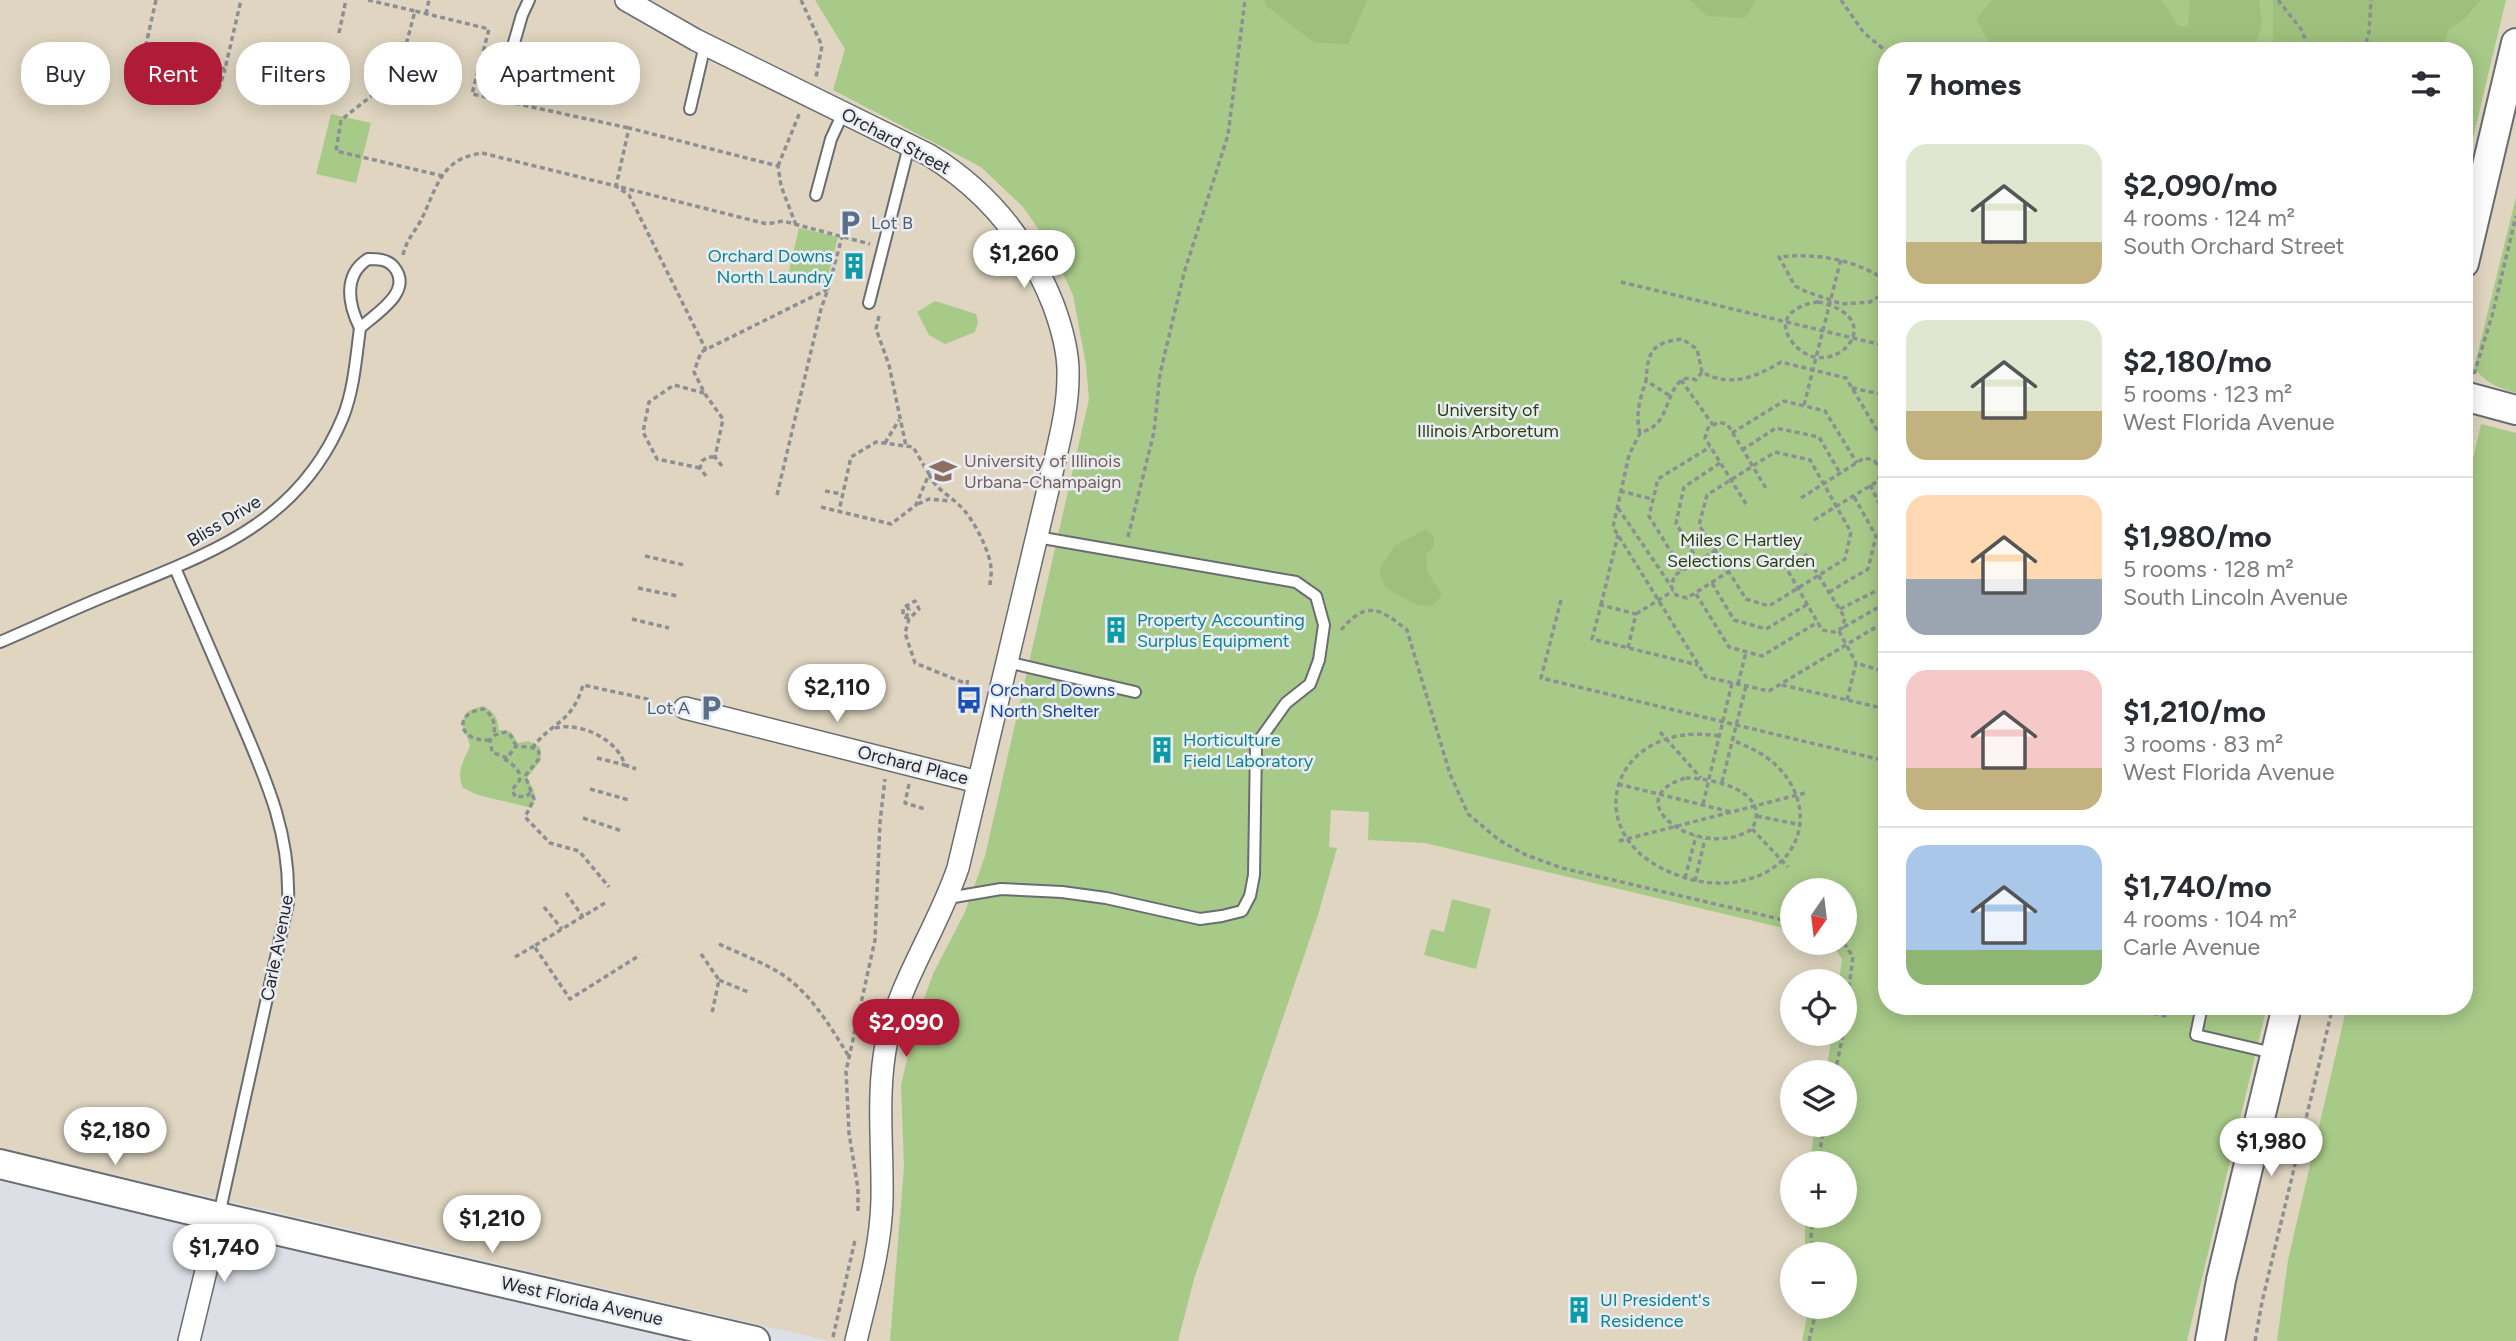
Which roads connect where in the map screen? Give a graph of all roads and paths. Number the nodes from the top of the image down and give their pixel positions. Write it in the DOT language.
graph roads {
  1 [pos="156,0"];
  2 [pos="241,0"];
  3 [pos="346,0"];
  4 [pos="368,0"];
  5 [pos="429,0"];
  6 [pos="529,0"];
  7 [pos="626,0"];
  8 [pos="801,0"];
  9 [pos="1245,0"];
  10 [pos="1841,0"];
  11 [pos="2278,0"];
  12 [pos="2371,0"];
  13 [pos="415,11"];
  14 [pos="426,14"];
  15 [pos="338,33"];
  16 [pos="147,42"];
  17 [pos="514,42"];
  18 [pos="2306,42"];
  19 [pos="2366,42"];
  20 [pos="2516,43"];
  21 [pos="1878,44"];
  22 [pos="705,45"];
  23 [pos="222,68"];
  24 [pos="225,69"];
  25 [pos="222,79"];
  26 [pos="807,95"];
  27 [pos="690,109"];
  28 [pos="843,113"];
  29 [pos="629,128"];
  30 [pos="909,146"];
  31 [pos="778,166"];
  32 [pos="443,176"];
  33 [pos="616,186"];
  34 [pos="816,195"];
  35 [pos="2516,216"];
  36 [pos="796,225"];
  37 [pos="2473,225"];
  38 [pos="842,237"];
  39 [pos="883,247"];
  40 [pos="1779,257"];
  41 [pos="1773,258"];
  42 [pos="1841,259"];
  43 [pos="397,270"];
  44 [pos="1878,275"];
  45 [pos="1621,282"];
  46 [pos="828,289"];
  47 [pos="1878,297"];
  48 [pos="1830,302"];
  49 [pos="869,303"];
  50 [pos="1786,321"];
  51 [pos="360,328"];
  52 [pos="1821,330"];
  53 [pos="1854,338"];
  54 [pos="1878,344"];
  55 [pos="706,350"];
  56 [pos="1816,356"];
  57 [pos="1813,370"];
  58 [pos="1702,372"];
  59 [pos="1681,380"];
  60 [pos="1646,381"];
  61 [pos="2473,381"];
  62 [pos="1852,388"];
  63 [pos="1878,393"];
  64 [pos="705,394"];
  65 [pos="1670,395"];
  66 [pos="2473,399"];
  67 [pos="1804,405"];
  68 [pos="2516,410"];
  69 [pos="900,418"];
  70 [pos="1713,425"];
  71 [pos="1878,432"];
  72 [pos="1640,433"];
  73 [pos="1732,433"];
  74 [pos="884,443"];
  75 [pos="906,446"];
  76 [pos="1710,446"];
  77 [pos="1742,450"];
  78 [pos="715,457"];
  79 [pos="1720,463"];
  80 [pos="1857,463"];
  81 [pos="722,466"];
  82 [pos="1752,466"];
  83 [pos="1877,466"];
  84 [pos="700,468"];
  85 [pos="1840,473"];
  86 [pos="929,474"];
  87 [pos="706,476"];
  88 [pos="1731,480"];
  89 [pos="1878,481"];
  90 [pos="1823,484"];
  91 [pos="1870,485"];
  92 [pos="1767,490"];
  93 [pos="825,491"];
  94 [pos="1620,491"];
  95 [pos="842,494"];
  96 [pos="777,495"];
  97 [pos="1853,495"];
  98 [pos="1801,498"];
  99 [pos="1653,499"];
  100 [pos="1878,501"];
  101 [pos="956,502"];
  102 [pos="1746,504"];
  103 [pos="916,505"];
  104 [pos="1836,506"];
  105 [pos="821,507"];
  106 [pos="1618,508"];
  107 [pos="839,511"];
  108 [pos="1814,520"];
  109 [pos="1618,535"];
  110 [pos="1037,537"];
  111 [pos="1738,537"];
  112 [pos="1716,550"];
  113 [pos="1125,552"];
  114 [pos="1804,552"];
  115 [pos="645,556"];
  116 [pos="1752,557"];
  117 [pos="1699,561"];
  118 [pos="1784,564"];
  119 [pos="684,565"];
  120 [pos="175,568"];
  121 [pos="1682,570"];
  122 [pos="1729,572"];
  123 [pos="1819,575"];
  124 [pos="1712,583"];
  125 [pos="990,585"];
  126 [pos="638,587"];
  127 [pos="1672,588"];
  128 [pos="1798,588"];
  129 [pos="1878,590"];
  130 [pos="1829,592"];
  131 [pos="1696,593"];
  132 [pos="677,596"];
  133 [pos="1561,600"];
  134 [pos="1658,600"];
  135 [pos="1808,604"];
  136 [pos="1601,605"];
  137 [pos="1878,608"];
  138 [pos="1840,609"];
  139 [pos="1636,614"];
  140 [pos="632,619"];
  141 [pos="907,619"];
  142 [pos="1818,622"];
  143 [pos="1878,626"];
  144 [pos="669,628"];
  145 [pos="1840,629"];
  146 [pos="0,642"];
  147 [pos="1846,645"];
  148 [pos="1628,648"];
  149 [pos="1321,652"];
  150 [pos="1746,652"];
  151 [pos="1007,662"];
  152 [pos="1856,663"];
  153 [pos="1699,665"];
  154 [pos="1878,669"];
  155 [pos="968,678"];
  156 [pos="1732,682"];
  157 [pos="1738,684"];
  158 [pos="1780,684"];
  159 [pos="966,686"];
  160 [pos="1746,686"];
  161 [pos="964,692"];
  162 [pos="1135,692"];
  163 [pos="652,700"];
  164 [pos="1847,700"];
  165 [pos="1878,707"];
  166 [pos="685,708"];
  167 [pos="1722,723"];
  168 [pos="1736,726"];
  169 [pos="553,729"];
  170 [pos="1660,733"];
  171 [pos="1719,736"];
  172 [pos="492,738"];
  173 [pos="1667,740"];
  174 [pos="1732,740"];
  175 [pos="516,746"];
  176 [pos="533,747"];
  177 [pos="503,758"];
  178 [pos="597,758"];
  179 [pos="1878,759"];
  180 [pos="625,765"];
  181 [pos="636,769"];
  182 [pos="886,769"];
  183 [pos="912,775"];
  184 [pos="1701,778"];
  185 [pos="1709,779"];
  186 [pos="978,782"];
  187 [pos="1722,782"];
  188 [pos="1618,784"];
  189 [pos="590,789"];
  190 [pos="531,791"];
  191 [pos="1805,793"];
  192 [pos="1659,794"];
  193 [pos="1795,796"];
  194 [pos="629,800"];
  195 [pos="1703,804"];
  196 [pos="1755,807"];
  197 [pos="921,812"];
  198 [pos="1733,812"];
  199 [pos="1757,816"];
  200 [pos="583,818"];
  201 [pos="1801,825"];
  202 [pos="1674,827"];
  203 [pos="1752,830"];
  204 [pos="622,831"];
  205 [pos="1696,836"];
  206 [pos="1705,838"];
  207 [pos="1626,839"];
  208 [pos="1619,841"];
  209 [pos="1783,860"];
  210 [pos="1788,867"];
  211 [pos="1685,878"];
  212 [pos="1695,881"];
  213 [pos="609,887"];
  214 [pos="566,893"];
  215 [pos="948,898"];
  216 [pos="605,903"];
  217 [pos="544,907"];
  218 [pos="583,917"];
  219 [pos="1780,919"];
  220 [pos="562,929"];
  221 [pos="719,944"];
  222 [pos="534,946"];
  223 [pos="701,954"];
  224 [pos="640,955"];
  225 [pos="515,957"];
  226 [pos="719,979"];
  227 [pos="748,992"];
  228 [pos="712,1013"];
  229 [pos="2201,1015"];
  230 [pos="2285,1015"];
  231 [pos="2331,1015"];
  232 [pos="2276,1054"];
  233 [pos="848,1055"];
  234 [pos="0,1164"];
  235 [pos="858,1213"];
  236 [pos="219,1217"];
  237 [pos="856,1236"];
  238 [pos="1814,1319"];
  239 [pos="833,1337"];
  240 [pos="189,1341"];
  241 [pos="755,1341"];
  242 [pos="856,1341"];
  243 [pos="1809,1341"];
  244 [pos="2210,1341"];
  245 [pos="2256,1341"];
  1 -- 16 [label="path"];
  2 -- 24 [label="path"];
  3 -- 15 [label="path"];
  4 -- 13 [label="path"];
  5 -- 14 [label="path"];
  6 -- 17 [label="lane"];
  7 -- 22 [label="street, Orchard Street"];
  8 -- 26 [label="path"];
  9 -- 113 [label="path"];
  10 -- 21 [label="path"];
  11 -- 18 [label="path"];
  12 -- 19 [label="path"];
  13 -- 14 [label="path"];
  13 -- 32 [label="path"];
  14 -- 29 [label="path"];
  20 -- 37 [label="main road"];
  22 -- 26 [label="street, Orchard Street"];
  22 -- 27 [label="lane"];
  23 -- 24 [label="path"];
  24 -- 25 [label="path"];
  26 -- 28 [label="street, Orchard Street"];
  26 -- 31 [label="path"];
  28 -- 30 [label="street, Orchard Street"];
  28 -- 34 [label="lane"];
  29 -- 31 [label="path"];
  29 -- 33 [label="path"];
  30 -- 39 [label="lane"];
  30 -- 110 [label="street, Orchard Street"];
  31 -- 36 [label="path"];
  32 -- 33 [label="path"];
  32 -- 43 [label="path"];
  33 -- 36 [label="path"];
  33 -- 55 [label="path"];
  35 -- 61 [label="path"];
  36 -- 38 [label="path"];
  38 -- 39 [label="path"];
  38 -- 46 [label="path"];
  39 -- 49 [label="lane"];
  40 -- 41 [label="path"];
  40 -- 42 [label="path"];
  40 -- 48 [label="path"];
  42 -- 44 [label="path"];
  42 -- 48 [label="path"];
  43 -- 51 [label="lane"];
  43 -- 51 [label="lane"];
  45 -- 50 [label="path"];
  46 -- 55 [label="path"];
  46 -- 96 [label="path"];
  47 -- 48 [label="path"];
  48 -- 50 [label="path"];
  48 -- 52 [label="path"];
  48 -- 53 [label="path"];
  49 -- 69 [label="path"];
  50 -- 52 [label="path"];
  50 -- 56 [label="path"];
  51 -- 120 [label="lane, Bliss Drive"];
  52 -- 53 [label="path"];
  52 -- 56 [label="path"];
  53 -- 54 [label="path"];
  53 -- 56 [label="path"];
  55 -- 64 [label="path"];
  56 -- 57 [label="path"];
  57 -- 58 [label="path"];
  57 -- 62 [label="path"];
  57 -- 67 [label="path"];
  58 -- 59 [label="path"];
  58 -- 60 [label="path"];
  59 -- 65 [label="path"];
  59 -- 70 [label="path"];
  60 -- 65 [label="path"];
  60 -- 72 [label="path"];
  62 -- 63 [label="path"];
  62 -- 71 [label="path"];
  64 -- 78 [label="path"];
  64 -- 84 [label="path"];
  65 -- 72 [label="path"];
  66 -- 68 [label="main road"];
  67 -- 73 [label="path"];
  67 -- 80 [label="path"];
  69 -- 74 [label="path"];
  69 -- 75 [label="path"];
  70 -- 73 [label="path"];
  70 -- 76 [label="path"];
  72 -- 94 [label="path"];
  73 -- 77 [label="path"];
  74 -- 75 [label="path"];
  74 -- 95 [label="path"];
  75 -- 86 [label="path"];
  76 -- 79 [label="path"];
  76 -- 99 [label="path"];
  77 -- 82 [label="path"];
  77 -- 85 [label="path"];
  78 -- 81 [label="path"];
  78 -- 84 [label="path"];
  79 -- 88 [label="path"];
  79 -- 117 [label="path"];
  80 -- 83 [label="path"];
  80 -- 85 [label="path"];
  82 -- 88 [label="path"];
  82 -- 90 [label="path"];
  82 -- 92 [label="path"];
  84 -- 87 [label="path"];
  85 -- 90 [label="path"];
  86 -- 101 [label="path"];
  86 -- 103 [label="path"];
  88 -- 102 [label="path"];
  88 -- 112 [label="path"];
  89 -- 91 [label="path"];
  90 -- 98 [label="path"];
  90 -- 104 [label="path"];
  91 -- 97 [label="path"];
  91 -- 100 [label="path"];
  93 -- 95 [label="path"];
  94 -- 99 [label="path"];
  94 -- 106 [label="path"];
  95 -- 107 [label="path"];
  97 -- 104 [label="path"];
  97 -- 130 [label="path"];
  99 -- 121 [label="path"];
  101 -- 103 [label="path"];
  101 -- 125 [label="path"];
  103 -- 107 [label="path"];
  104 -- 108 [label="path"];
  104 -- 123 [label="path"];
  105 -- 107 [label="path"];
  106 -- 109 [label="path"];
  106 -- 127 [label="path"];
  109 -- 134 [label="path"];
  109 -- 136 [label="path"];
  110 -- 113 [label="lane"];
  110 -- 151 [label="street, Orchard Street"];
  111 -- 112 [label="path"];
  112 -- 117 [label="path"];
  112 -- 122 [label="path"];
  113 -- 149 [label="lane"];
  114 -- 123 [label="path"];
  115 -- 119 [label="path"];
  116 -- 122 [label="path"];
  117 -- 121 [label="path"];
  118 -- 128 [label="path"];
  120 -- 146 [label="lane, Bliss Drive"];
  120 -- 236 [label="lane, Carle Avenue"];
  121 -- 127 [label="path"];
  122 -- 124 [label="path"];
  122 -- 128 [label="path"];
  123 -- 128 [label="path"];
  123 -- 130 [label="path"];
  124 -- 131 [label="path"];
  124 -- 135 [label="path"];
  126 -- 132 [label="path"];
  127 -- 131 [label="path"];
  127 -- 134 [label="path"];
  128 -- 135 [label="path"];
  129 -- 138 [label="path"];
  130 -- 138 [label="path"];
  131 -- 150 [label="path"];
  133 -- 167 [label="path"];
  134 -- 139 [label="path"];
  134 -- 153 [label="path"];
  135 -- 142 [label="path"];
  136 -- 139 [label="path"];
  136 -- 148 [label="path"];
  137 -- 145 [label="path"];
  138 -- 145 [label="path"];
  139 -- 148 [label="path"];
  140 -- 144 [label="path"];
  141 -- 141 [label="path"];
  141 -- 155 [label="path"];
  142 -- 145 [label="path"];
  142 -- 150 [label="path"];
  143 -- 147 [label="path"];
  145 -- 147 [label="path"];
  147 -- 152 [label="path"];
  147 -- 158 [label="path"];
  148 -- 153 [label="path"];
  149 -- 215 [label="lane"];
  149 -- 219 [label="path"];
  150 -- 157 [label="path"];
  151 -- 162 [label="lane"];
  151 -- 186 [label="street, Orchard Street"];
  152 -- 154 [label="path"];
  152 -- 164 [label="path"];
  153 -- 156 [label="path"];
  156 -- 157 [label="path"];
  156 -- 167 [label="path"];
  157 -- 160 [label="path"];
  158 -- 160 [label="path"];
  158 -- 164 [label="path"];
  159 -- 161 [label="path"];
  160 -- 168 [label="path"];
  163 -- 169 [label="path"];
  164 -- 165 [label="path"];
  166 -- 186 [label="street, Orchard Place"];
  167 -- 168 [label="path"];
  167 -- 171 [label="path"];
  168 -- 174 [label="path"];
  168 -- 179 [label="path"];
  169 -- 176 [label="path"];
  169 -- 180 [label="path"];
  170 -- 173 [label="path"];
  171 -- 173 [label="path"];
  171 -- 185 [label="path"];
  172 -- 172 [label="path"];
  172 -- 175 [label="path"];
  172 -- 177 [label="path"];
  173 -- 184 [label="path"];
  173 -- 188 [label="path"];
  174 -- 187 [label="path"];
  174 -- 193 [label="path"];
  175 -- 176 [label="path"];
  175 -- 177 [label="path"];
  176 -- 190 [label="path"];
  177 -- 190 [label="path"];
  178 -- 180 [label="path"];
  180 -- 181 [label="path"];
  182 -- 233 [label="path"];
  183 -- 197 [label="path"];
  184 -- 185 [label="path"];
  184 -- 192 [label="path"];
  185 -- 187 [label="path"];
  185 -- 195 [label="path"];
  186 -- 215 [label="street, Orchard Street"];
  187 -- 196 [label="path"];
  188 -- 192 [label="path"];
  188 -- 207 [label="path"];
  189 -- 194 [label="path"];
  190 -- 213 [label="path"];
  191 -- 193 [label="path"];
  192 -- 195 [label="path"];
  192 -- 202 [label="path"];
  193 -- 196 [label="path"];
  193 -- 201 [label="path"];
  195 -- 198 [label="path"];
  196 -- 198 [label="path"];
  196 -- 199 [label="path"];
  198 -- 202 [label="path"];
  199 -- 201 [label="path"];
  199 -- 203 [label="path"];
  200 -- 204 [label="path"];
  201 -- 209 [label="path"];
  202 -- 205 [label="path"];
  202 -- 207 [label="path"];
  203 -- 206 [label="path"];
  203 -- 209 [label="path"];
  205 -- 206 [label="path"];
  205 -- 211 [label="path"];
  206 -- 212 [label="path"];
  207 -- 208 [label="path"];
  207 -- 211 [label="path"];
  209 -- 210 [label="path"];
  209 -- 212 [label="path"];
  211 -- 212 [label="path"];
  214 -- 218 [label="path"];
  215 -- 242 [label="street, Orchard Street"];
  216 -- 218 [label="path"];
  217 -- 220 [label="path"];
  218 -- 220 [label="path"];
  220 -- 222 [label="path"];
  221 -- 233 [label="path"];
  222 -- 224 [label="path"];
  222 -- 225 [label="path"];
  223 -- 226 [label="path"];
  226 -- 227 [label="path"];
  226 -- 228 [label="path"];
  229 -- 232 [label="lane"];
  230 -- 232 [label="main road"];
  231 -- 245 [label="path"];
  232 -- 244 [label="main road"];
  233 -- 235 [label="path"];
  234 -- 236 [label="main road, West Florida Avenue"];
  236 -- 240 [label="street, Carle Avenue"];
  236 -- 241 [label="main road, West Florida Avenue"];
  237 -- 239 [label="path"];
  238 -- 243 [label="path"];
}
